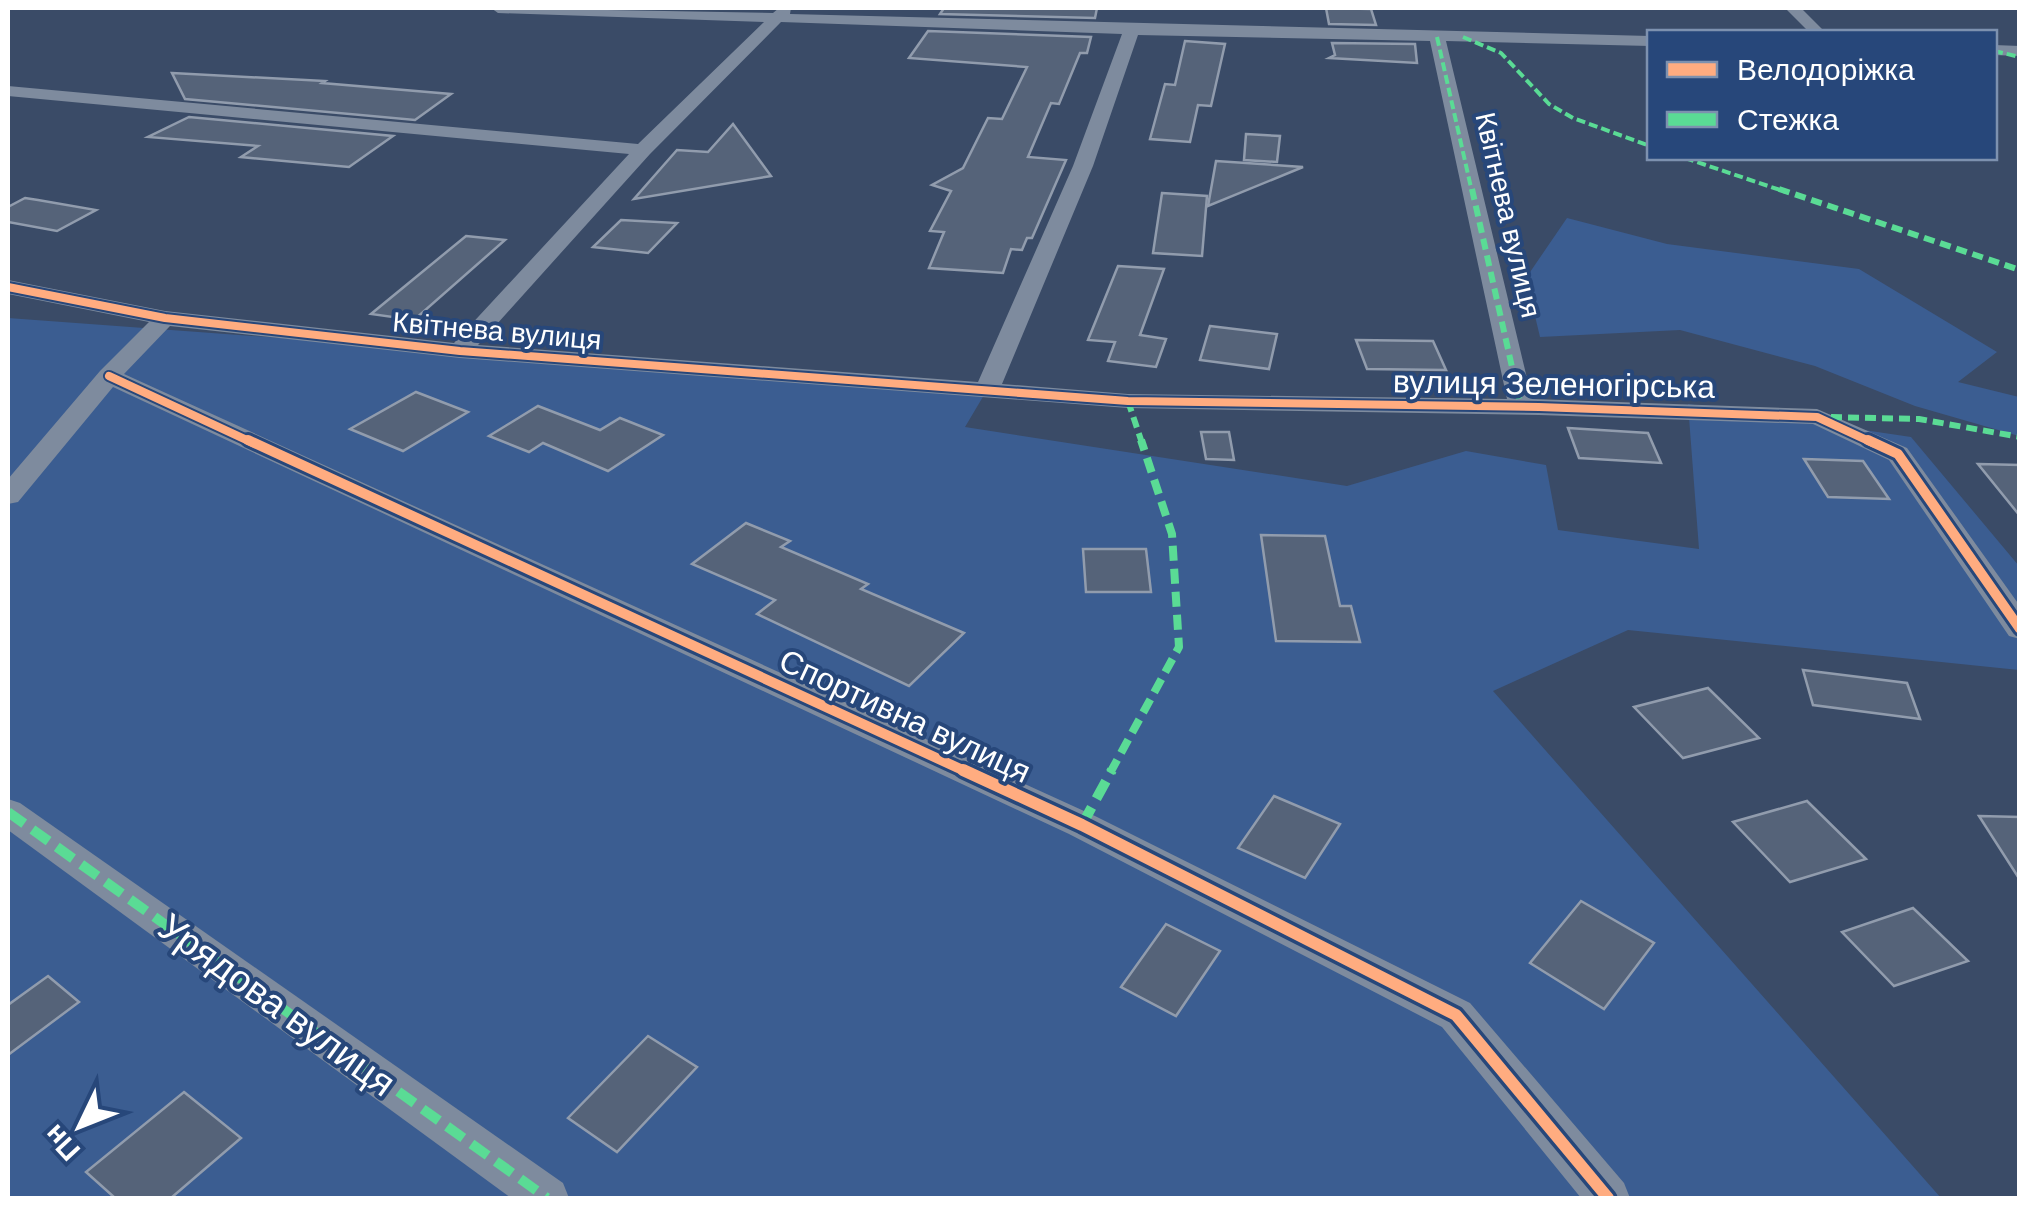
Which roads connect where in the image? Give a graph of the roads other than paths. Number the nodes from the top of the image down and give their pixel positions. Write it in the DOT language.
graph roads {
  1 [pos="498,8"];
  2 [pos="1793,8"];
  3 [pos="783,13"];
  4 [pos="1132,30"];
  5 [pos="1816,30"];
  6 [pos="1437,37"];
  7 [pos="1647,42"];
  8 [pos="8,91"];
  9 [pos="644,150"];
  10 [pos="8,286"];
  11 [pos="165,318"];
  12 [pos="460,352"];
  13 [pos="109,376"];
  14 [pos="987,390"];
  15 [pos="1521,406"];
  16 [pos="8,496"];
  17 [pos="2020,629"];
  18 [pos="8,812"];
  19 [pos="547,1198"];
  20 [pos="1608,1198"];
  1 -- 3 [label="street"];
  2 -- 5 [label="street"];
  3 -- 4 [label="street"];
  3 -- 9 [label="street, Квітнева вулиця"];
  4 -- 6 [label="street"];
  4 -- 14 [label="street"];
  6 -- 7 [label="street"];
  6 -- 15 [label="street, Квітнева вулиця"];
  8 -- 9 [label="street"];
  9 -- 12 [label="street, Квітнева вулиця"];
  10 -- 11 [label="street, Квітнева вулиця"];
  11 -- 12 [label="street, Квітнева вулиця"];
  11 -- 13 [label="street"];
  12 -- 14 [label="street, Квітнева вулиця"];
  13 -- 16 [label="street"];
  13 -- 20 [label="street, Спортивна вулиця"];
  14 -- 15 [label="street, вулиця Зеленогірська"];
  15 -- 17 [label="street, вулиця Зеленогірська"];
  18 -- 19 [label="street, Урядова вулиця"];
}
